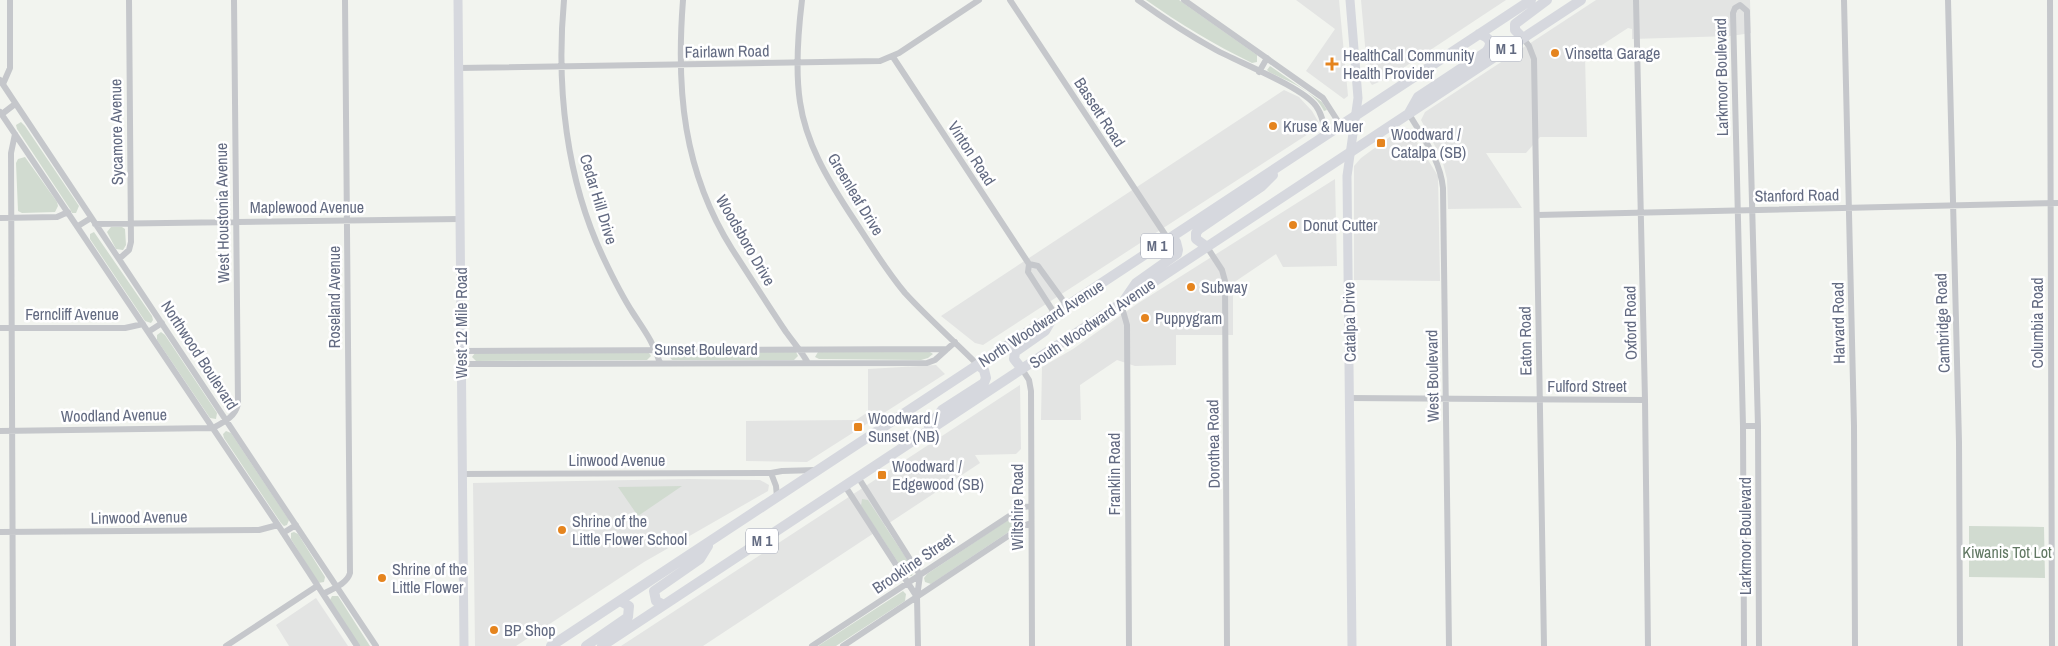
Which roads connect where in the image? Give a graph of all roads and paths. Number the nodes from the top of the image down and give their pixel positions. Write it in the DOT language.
graph roads {
  1 [pos="10,0"];
  2 [pos="128,0"];
  3 [pos="234,0"];
  4 [pos="345,0"];
  5 [pos="458,0"];
  6 [pos="564,0"];
  7 [pos="683,0"];
  8 [pos="802,0"];
  9 [pos="979,0"];
  10 [pos="1010,0"];
  11 [pos="1138,0"];
  12 [pos="1184,0"];
  13 [pos="1350,0"];
  14 [pos="1531,0"];
  15 [pos="1547,0"];
  16 [pos="1581,0"];
  17 [pos="1636,0"];
  18 [pos="1844,0"];
  19 [pos="1948,0"];
  20 [pos="2050,0"];
  21 [pos="1479,34"];
  22 [pos="1523,38"];
  23 [pos="893,57"];
  24 [pos="1267,58"];
  25 [pos="798,64"];
  26 [pos="680,65"];
  27 [pos="562,66"];
  28 [pos="458,68"];
  29 [pos="1258,72"];
  30 [pos="1,82"];
  31 [pos="15,104"];
  32 [pos="1,113"];
  33 [pos="1409,114"];
  34 [pos="1356,116"];
  35 [pos="1341,126"];
  36 [pos="14,134"];
  37 [pos="1326,135"];
  38 [pos="1349,153"];
  39 [pos="1284,164"];
  40 [pos="2050,203"];
  41 [pos="2058,203"];
  42 [pos="1953,204"];
  43 [pos="1849,207"];
  44 [pos="1752,209"];
  45 [pos="1738,210"];
  46 [pos="68,212"];
  47 [pos="1641,212"];
  48 [pos="1537,215"];
  49 [pos="0,218"];
  50 [pos="11,218"];
  51 [pos="460,219"];
  52 [pos="347,220"];
  53 [pos="93,221"];
  54 [pos="235,221"];
  55 [pos="131,222"];
  56 [pos="78,226"];
  57 [pos="1168,239"];
  58 [pos="1207,247"];
  59 [pos="119,259"];
  60 [pos="1029,264"];
  61 [pos="1121,304"];
  62 [pos="1066,306"];
  63 [pos="1055,314"];
  64 [pos="162,323"];
  65 [pos="143,324"];
  66 [pos="0,328"];
  67 [pos="12,328"];
  68 [pos="148,332"];
  69 [pos="954,342"];
  70 [pos="947,349"];
  71 [pos="656,350"];
  72 [pos="801,350"];
  73 [pos="461,351"];
  74 [pos="660,362"];
  75 [pos="808,363"];
  76 [pos="461,364"];
  77 [pos="978,365"];
  78 [pos="1022,370"];
  79 [pos="1349,398"];
  80 [pos="1446,399"];
  81 [pos="1540,400"];
  82 [pos="1645,400"];
  83 [pos="226,421"];
  84 [pos="1743,426"];
  85 [pos="1758,426"];
  86 [pos="213,428"];
  87 [pos="12,430"];
  88 [pos="0,431"];
  89 [pos="922,435"];
  90 [pos="817,470"];
  91 [pos="771,473"];
  92 [pos="463,474"];
  93 [pos="858,477"];
  94 [pos="845,486"];
  95 [pos="777,497"];
  96 [pos="1031,506"];
  97 [pos="1031,524"];
  98 [pos="278,525"];
  99 [pos="296,525"];
  100 [pos="0,532"];
  101 [pos="13,532"];
  102 [pos="283,533"];
  103 [pos="710,543"];
  104 [pos="920,575"];
  105 [pos="908,583"];
  106 [pos="317,586"];
  107 [pos="336,586"];
  108 [pos="323,594"];
  109 [pos="917,597"];
  110 [pos="620,601"];
  111 [pos="664,605"];
  112 [pos="13,646"];
  113 [pos="226,646"];
  114 [pos="356,646"];
  115 [pos="376,646"];
  116 [pos="464,646"];
  117 [pos="551,646"];
  118 [pos="586,646"];
  119 [pos="602,646"];
  120 [pos="812,646"];
  121 [pos="843,646"];
  122 [pos="918,646"];
  123 [pos="1032,646"];
  124 [pos="1129,646"];
  125 [pos="1227,646"];
  126 [pos="1352,646"];
  127 [pos="1449,646"];
  128 [pos="1544,646"];
  129 [pos="1648,646"];
  130 [pos="1744,646"];
  131 [pos="1759,646"];
  132 [pos="1855,646"];
  133 [pos="1960,646"];
  134 [pos="2052,646"];
  1 -- 30 [label="street"];
  2 -- 55 [label="street, Sycamore Avenue"];
  3 -- 54 [label="street, West Houstonia Avenue"];
  4 -- 52 [label="street, Roseland Avenue"];
  5 -- 28 [label="main road, West 12 Mile Road"];
  6 -- 27 [label="street, Cedar Hill Drive"];
  7 -- 26 [label="street, Woodsboro Drive"];
  8 -- 25 [label="street, Greenleaf Drive"];
  9 -- 23 [label="street, Fairlawn Road"];
  10 -- 57 [label="street, Bassett Road"];
  11 -- 29 [label="street"];
  12 -- 24 [label="street"];
  13 -- 34 [label="main road, Catalpa Drive"];
  14 -- 21 [label="main road, North Woodward Avenue / M 1"];
  15 -- 22 [label="main road"];
  16 -- 22 [label="main road, South Woodward Avenue / M 1"];
  17 -- 47 [label="street, Oxford Road"];
  18 -- 43 [label="street, Harvard Road"];
  19 -- 42 [label="street, Cambridge Road"];
  20 -- 40 [label="street, Columbia Road"];
  21 -- 33 [label="main road"];
  21 -- 34 [label="main road, North Woodward Avenue / M 1"];
  22 -- 33 [label="main road, South Woodward Avenue / M 1"];
  22 -- 48 [label="street, Eaton Road"];
  23 -- 25 [label="street, Fairlawn Road"];
  23 -- 60 [label="street, Vinton Road"];
  24 -- 29 [label="street"];
  24 -- 35 [label="street"];
  25 -- 26 [label="street, Fairlawn Road"];
  25 -- 69 [label="street, Greenleaf Drive"];
  26 -- 27 [label="street, Fairlawn Road"];
  26 -- 72 [label="street, Woodsboro Drive"];
  27 -- 28 [label="street, Fairlawn Road"];
  27 -- 71 [label="street, Cedar Hill Drive"];
  28 -- 51 [label="main road, West 12 Mile Road"];
  29 -- 37 [label="street"];
  30 -- 31 [label="street, Northwood Boulevard"];
  31 -- 32 [label="street"];
  31 -- 53 [label="street, Northwood Boulevard"];
  32 -- 36 [label="street, Northwood Boulevard"];
  33 -- 38 [label="main road, South Woodward Avenue / M 1"];
  33 -- 80 [label="street, West Boulevard"];
  34 -- 35 [label="main road, North Woodward Avenue / M 1"];
  34 -- 38 [label="main road, Catalpa Drive"];
  35 -- 37 [label="main road, North Woodward Avenue / M 1"];
  36 -- 46 [label="street, Northwood Boulevard"];
  36 -- 50 [label="street"];
  37 -- 39 [label="main road, North Woodward Avenue / M 1"];
  38 -- 58 [label="main road, South Woodward Avenue / M 1"];
  38 -- 79 [label="main road, Catalpa Drive"];
  39 -- 57 [label="main road, North Woodward Avenue / M 1"];
  39 -- 58 [label="main road"];
  40 -- 41 [label="street, Stanford Road"];
  40 -- 42 [label="street, Stanford Road"];
  40 -- 134 [label="street, Columbia Road"];
  42 -- 43 [label="street, Stanford Road"];
  42 -- 133 [label="street, Cambridge Road"];
  43 -- 44 [label="street, Stanford Road"];
  43 -- 132 [label="street, Harvard Road"];
  44 -- 45 [label="street, Stanford Road"];
  44 -- 45 [label="street, Larkmoor Boulevard"];
  44 -- 85 [label="street, Larkmoor Boulevard"];
  45 -- 47 [label="street, Stanford Road"];
  45 -- 84 [label="street, Larkmoor Boulevard"];
  46 -- 50 [label="street"];
  46 -- 56 [label="street, Northwood Boulevard"];
  47 -- 48 [label="street, Stanford Road"];
  47 -- 82 [label="street, Oxford Road"];
  48 -- 81 [label="street, Eaton Road"];
  49 -- 50 [label="street"];
  50 -- 67 [label="street"];
  51 -- 52 [label="street, Maplewood Avenue"];
  51 -- 73 [label="main road, West 12 Mile Road"];
  52 -- 54 [label="street, Maplewood Avenue"];
  52 -- 107 [label="street, Roseland Avenue"];
  53 -- 55 [label="street, Maplewood Avenue"];
  53 -- 56 [label="street"];
  53 -- 59 [label="street, Northwood Boulevard"];
  54 -- 55 [label="street, Maplewood Avenue"];
  54 -- 83 [label="street, West Houstonia Avenue"];
  55 -- 59 [label="street, Sycamore Avenue"];
  56 -- 65 [label="street, Northwood Boulevard"];
  57 -- 61 [label="main road"];
  57 -- 62 [label="main road, North Woodward Avenue / M 1"];
  58 -- 61 [label="main road, South Woodward Avenue / M 1"];
  58 -- 125 [label="street, Dorothea Road"];
  59 -- 64 [label="street, Northwood Boulevard"];
  60 -- 62 [label="street, Vinton Road"];
  60 -- 63 [label="street, Vinton Road"];
  61 -- 78 [label="main road, South Woodward Avenue / M 1"];
  61 -- 124 [label="street, Franklin Road"];
  62 -- 63 [label="main road, North Woodward Avenue / M 1"];
  63 -- 77 [label="main road, North Woodward Avenue / M 1"];
  63 -- 78 [label="main road"];
  64 -- 68 [label="street"];
  64 -- 83 [label="street, Northwood Boulevard"];
  65 -- 67 [label="street, Ferncliff Avenue"];
  65 -- 68 [label="street, Northwood Boulevard"];
  66 -- 67 [label="street, Ferncliff Avenue"];
  67 -- 87 [label="street"];
  68 -- 86 [label="street, Northwood Boulevard"];
  69 -- 70 [label="street, Sunset Boulevard"];
  69 -- 77 [label="street, Greenleaf Drive"];
  70 -- 72 [label="street, Sunset Boulevard"];
  70 -- 75 [label="street, Sunset Boulevard"];
  71 -- 72 [label="street, Sunset Boulevard"];
  71 -- 73 [label="street, Sunset Boulevard"];
  71 -- 74 [label="street, Cedar Hill Drive"];
  72 -- 75 [label="street, Woodsboro Drive"];
  73 -- 76 [label="main road, West 12 Mile Road"];
  74 -- 75 [label="street, Sunset Boulevard"];
  74 -- 76 [label="street, Sunset Boulevard"];
  76 -- 92 [label="main road, West 12 Mile Road"];
  77 -- 89 [label="main road"];
  77 -- 90 [label="main road, North Woodward Avenue / M 1"];
  78 -- 89 [label="main road, South Woodward Avenue / M 1"];
  78 -- 96 [label="street, Wiltshire Road"];
  79 -- 80 [label="street, Fulford Street"];
  79 -- 126 [label="main road, Catalpa Drive"];
  80 -- 81 [label="street, Fulford Street"];
  80 -- 127 [label="street, West Boulevard"];
  81 -- 82 [label="street, Fulford Street"];
  81 -- 128 [label="street, Eaton Road"];
  82 -- 129 [label="street, Oxford Road"];
  83 -- 86 [label="street, Woodland Avenue"];
  83 -- 99 [label="street, Northwood Boulevard"];
  84 -- 85 [label="street"];
  84 -- 130 [label="street, Larkmoor Boulevard"];
  85 -- 131 [label="street, Larkmoor Boulevard"];
  86 -- 87 [label="street, Woodland Avenue"];
  86 -- 98 [label="street, Northwood Boulevard"];
  87 -- 88 [label="street, Woodland Avenue"];
  87 -- 101 [label="street"];
  89 -- 93 [label="main road, South Woodward Avenue / M 1"];
  90 -- 91 [label="street, Linwood Avenue"];
  90 -- 95 [label="main road, North Woodward Avenue / M 1"];
  91 -- 92 [label="street, Linwood Avenue"];
  91 -- 95 [label="street"];
  92 -- 116 [label="main road, West 12 Mile Road"];
  93 -- 94 [label="main road, South Woodward Avenue / M 1"];
  93 -- 104 [label="street"];
  94 -- 105 [label="street"];
  94 -- 111 [label="main road, South Woodward Avenue / M 1"];
  95 -- 103 [label="main road, North Woodward Avenue / M 1"];
  96 -- 97 [label="street, Wiltshire Road"];
  96 -- 104 [label="street, Brookline Street"];
  97 -- 109 [label="street, Brookline Street"];
  97 -- 123 [label="street, Wiltshire Road"];
  98 -- 101 [label="street, Linwood Avenue"];
  98 -- 102 [label="street, Northwood Boulevard"];
  99 -- 102 [label="street"];
  99 -- 107 [label="street, Northwood Boulevard"];
  100 -- 101 [label="street, Linwood Avenue"];
  101 -- 112 [label="street"];
  102 -- 106 [label="street, Northwood Boulevard"];
  103 -- 110 [label="main road, North Woodward Avenue / M 1"];
  103 -- 111 [label="main road"];
  104 -- 105 [label="street, Brookline Street"];
  104 -- 109 [label="street"];
  105 -- 109 [label="street"];
  105 -- 120 [label="street, Brookline Street"];
  106 -- 108 [label="street, Northwood Boulevard"];
  106 -- 113 [label="street"];
  107 -- 108 [label="street"];
  107 -- 115 [label="street, Northwood Boulevard"];
  108 -- 114 [label="street, Northwood Boulevard"];
  109 -- 121 [label="street, Brookline Street"];
  109 -- 122 [label="street"];
  110 -- 117 [label="main road, North Woodward Avenue / M 1"];
  110 -- 118 [label="main road"];
  111 -- 119 [label="main road, South Woodward Avenue / M 1"];
}
